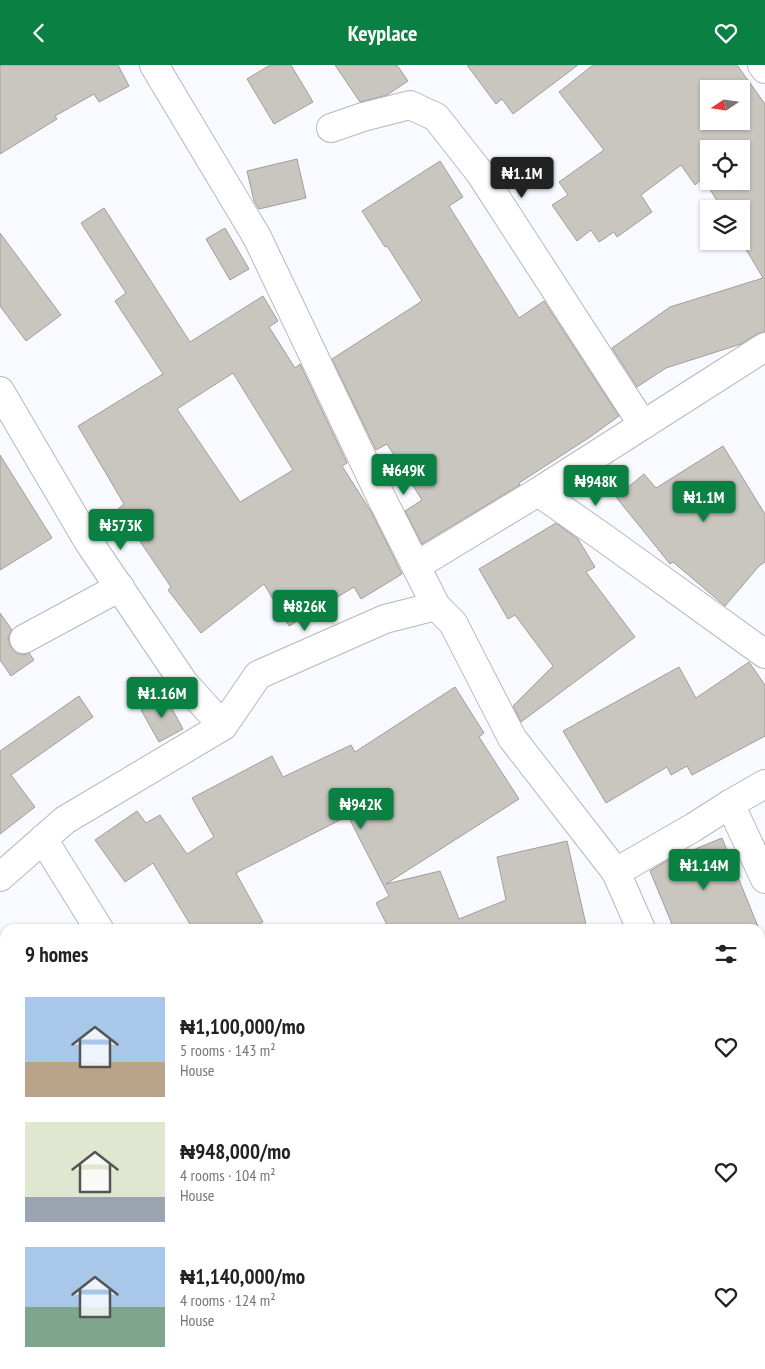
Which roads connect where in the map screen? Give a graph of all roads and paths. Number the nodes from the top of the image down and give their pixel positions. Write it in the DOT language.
graph roads {
  1 [pos="154,65"];
  2 [pos="762,65"];
  3 [pos="765,69"];
  4 [pos="331,128"];
  5 [pos="765,347"];
  6 [pos="2,401"];
  7 [pos="643,425"];
  8 [pos="538,492"];
  9 [pos="416,567"];
  10 [pos="120,587"];
  11 [pos="436,606"];
  12 [pos="24,639"];
  13 [pos="765,654"];
  14 [pos="223,726"];
  15 [pos="765,784"];
  16 [pos="730,804"];
  17 [pos="42,839"];
  18 [pos="616,872"];
  19 [pos="0,877"];
  20 [pos="765,879"];
  21 [pos="96,924"];
  22 [pos="639,924"];
  1 -- 9 [label="street"];
  2 -- 3 [label="street"];
  4 -- 7 [label="street"];
  5 -- 7 [label="street"];
  6 -- 10 [label="street"];
  7 -- 8 [label="street"];
  8 -- 9 [label="street"];
  8 -- 13 [label="street"];
  9 -- 11 [label="street"];
  10 -- 12 [label="street"];
  10 -- 14 [label="street"];
  11 -- 14 [label="street"];
  11 -- 18 [label="street"];
  14 -- 17 [label="street"];
  15 -- 16 [label="street"];
  16 -- 18 [label="street"];
  16 -- 20 [label="street"];
  17 -- 19 [label="street"];
  17 -- 21 [label="street"];
  18 -- 22 [label="street"];
}
